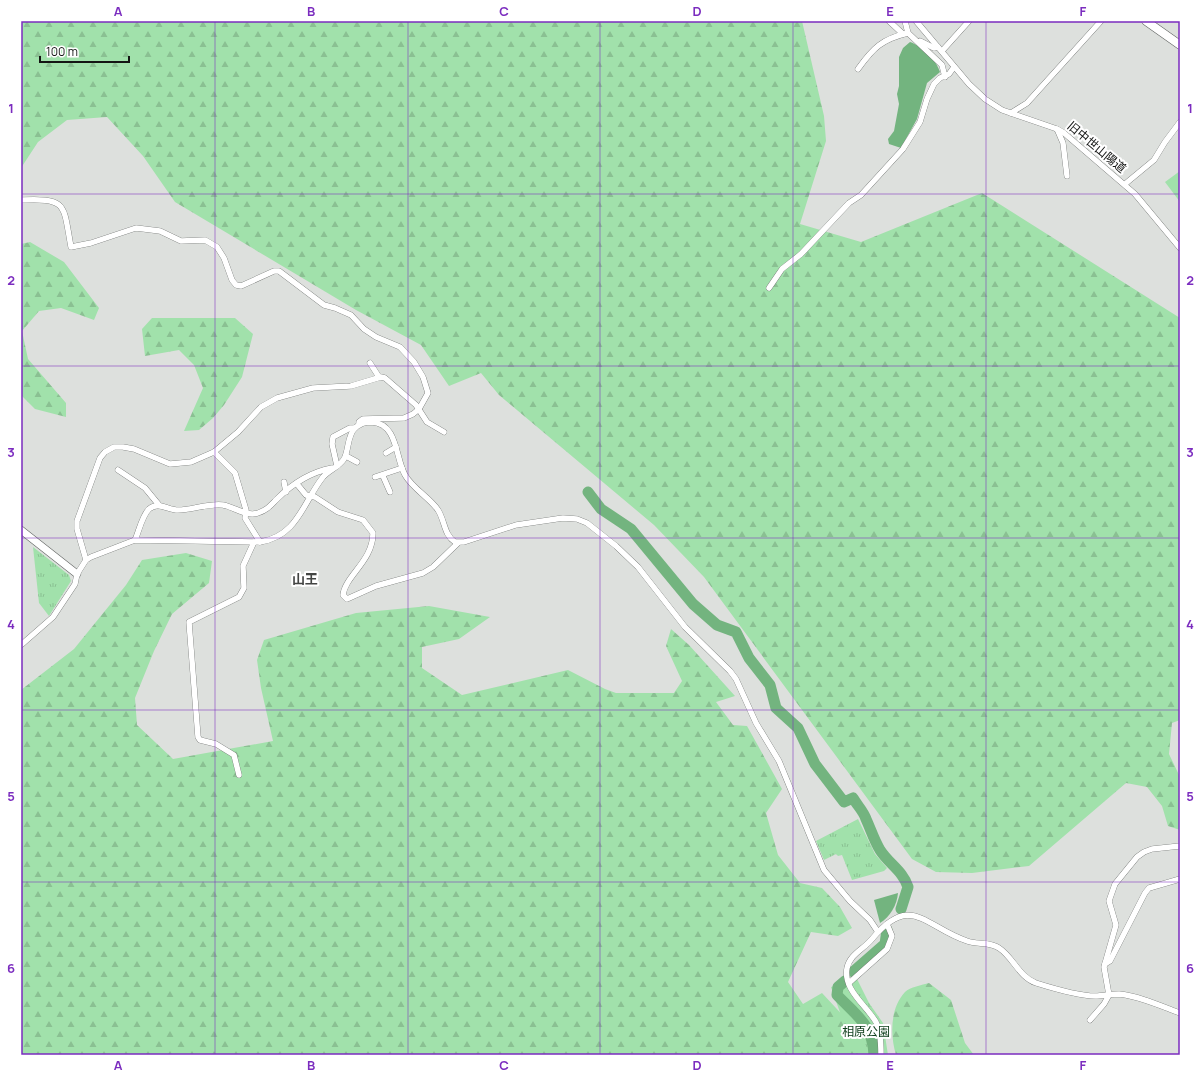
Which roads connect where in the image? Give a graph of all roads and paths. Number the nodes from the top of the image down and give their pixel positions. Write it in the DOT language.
graph roads {
  1 [pos="889,21"];
  2 [pos="905,21"];
  3 [pos="916,21"];
  4 [pos="969,21"];
  5 [pos="1101,21"];
  6 [pos="1146,21"];
  7 [pos="906,34"];
  8 [pos="918,41"];
  9 [pos="1180,45"];
  10 [pos="940,49"];
  11 [pos="954,67"];
  12 [pos="858,69"];
  13 [pos="944,77"];
  14 [pos="1011,112"];
  15 [pos="1180,122"];
  16 [pos="1057,129"];
  17 [pos="1067,176"];
  18 [pos="1125,184"];
  19 [pos="21,200"];
  20 [pos="1180,248"];
  21 [pos="769,288"];
  22 [pos="370,363"];
  23 [pos="379,377"];
  24 [pos="419,409"];
  25 [pos="357,427"];
  26 [pos="444,432"];
  27 [pos="396,447"];
  28 [pos="214,452"];
  29 [pos="386,453"];
  30 [pos="346,456"];
  31 [pos="357,462"];
  32 [pos="336,467"];
  33 [pos="402,468"];
  34 [pos="118,470"];
  35 [pos="383,476"];
  36 [pos="376,477"];
  37 [pos="284,482"];
  38 [pos="297,484"];
  39 [pos="286,492"];
  40 [pos="390,492"];
  41 [pos="311,496"];
  42 [pos="159,505"];
  43 [pos="245,512"];
  44 [pos="21,530"];
  45 [pos="135,540"];
  46 [pos="257,542"];
  47 [pos="458,543"];
  48 [pos="86,560"];
  49 [pos="77,574"];
  50 [pos="21,645"];
  51 [pos="239,775"];
  52 [pos="1180,846"];
  53 [pos="1180,879"];
  54 [pos="887,924"];
  55 [pos="878,932"];
  56 [pos="1104,964"];
  57 [pos="849,983"];
  58 [pos="1109,995"];
  59 [pos="1180,1013"];
  60 [pos="1090,1020"];
  61 [pos="882,1055"];
  1 -- 7 [label="street"];
  2 -- 7 [label="street"];
  3 -- 10 [label="street, 旧中世山陽道"];
  4 -- 10 [label="street"];
  5 -- 14 [label="street"];
  6 -- 9 [label="main road"];
  7 -- 8 [label="street"];
  7 -- 12 [label="street"];
  8 -- 10 [label="street"];
  8 -- 13 [label="street"];
  10 -- 11 [label="street, 旧中世山陽道"];
  11 -- 13 [label="street"];
  11 -- 14 [label="street, 旧中世山陽道"];
  13 -- 21 [label="street"];
  14 -- 16 [label="street, 旧中世山陽道"];
  15 -- 18 [label="street"];
  16 -- 17 [label="street"];
  16 -- 18 [label="street, 旧中世山陽道"];
  18 -- 20 [label="street, 旧中世山陽道"];
  19 -- 24 [label="street"];
  22 -- 23 [label="street"];
  23 -- 24 [label="street"];
  23 -- 28 [label="street"];
  24 -- 25 [label="street"];
  24 -- 26 [label="street"];
  25 -- 27 [label="street"];
  25 -- 30 [label="street"];
  25 -- 32 [label="street"];
  27 -- 29 [label="street"];
  27 -- 33 [label="street"];
  28 -- 43 [label="street"];
  28 -- 48 [label="street"];
  30 -- 31 [label="street"];
  30 -- 32 [label="street"];
  32 -- 38 [label="street"];
  32 -- 41 [label="street"];
  33 -- 35 [label="street"];
  33 -- 47 [label="street"];
  34 -- 42 [label="street"];
  35 -- 36 [label="street"];
  35 -- 40 [label="street"];
  37 -- 39 [label="street"];
  38 -- 39 [label="street"];
  38 -- 41 [label="street"];
  39 -- 43 [label="street"];
  41 -- 46 [label="street"];
  41 -- 47 [label="street"];
  42 -- 43 [label="street"];
  42 -- 45 [label="street"];
  43 -- 46 [label="street"];
  44 -- 49 [label="street"];
  45 -- 46 [label="street"];
  45 -- 48 [label="street"];
  46 -- 51 [label="street"];
  47 -- 55 [label="street"];
  48 -- 49 [label="street"];
  49 -- 50 [label="street"];
  52 -- 56 [label="street"];
  53 -- 56 [label="street"];
  54 -- 55 [label="street"];
  54 -- 57 [label="street"];
  54 -- 58 [label="street"];
  55 -- 57 [label="street"];
  56 -- 58 [label="street"];
  57 -- 61 [label="street"];
  58 -- 59 [label="street"];
  58 -- 60 [label="street"];
}
